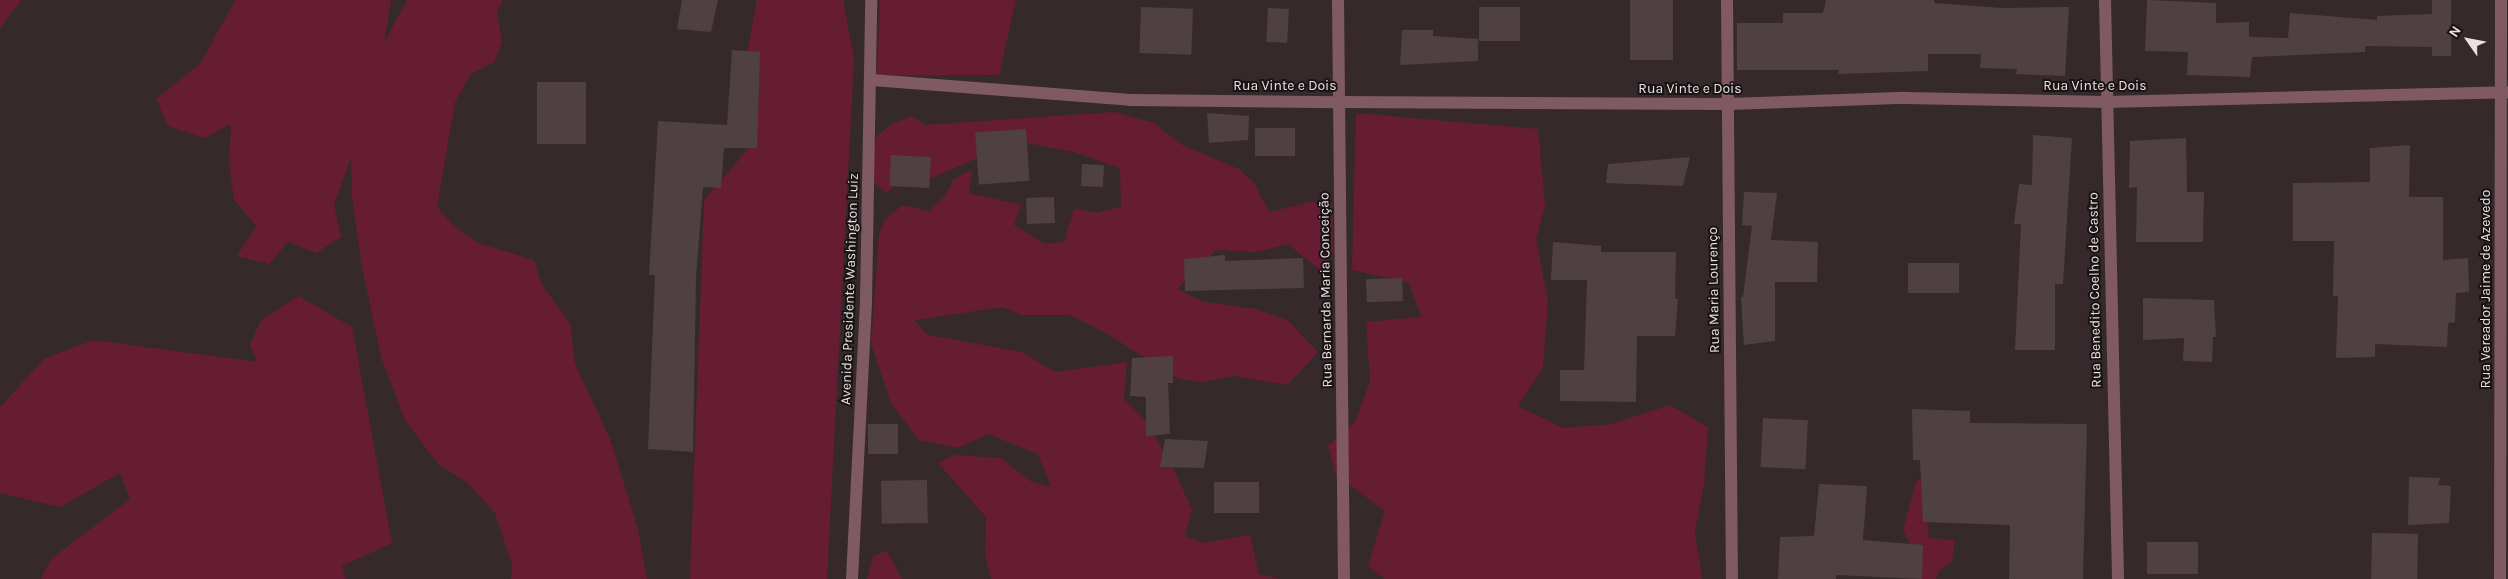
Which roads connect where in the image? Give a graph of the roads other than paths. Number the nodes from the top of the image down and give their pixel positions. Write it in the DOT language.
graph roads {
  1 [pos="871,0"];
  2 [pos="1338,0"];
  3 [pos="1727,0"];
  4 [pos="2105,0"];
  5 [pos="2501,0"];
  6 [pos="872,80"];
  7 [pos="2505,92"];
  8 [pos="1338,102"];
  9 [pos="2106,102"];
  10 [pos="1728,104"];
  11 [pos="852,579"];
  12 [pos="1344,579"];
  13 [pos="1732,579"];
  14 [pos="2118,579"];
  15 [pos="2500,579"];
  1 -- 6 [label="street, Avenida Presidente Washington Luiz"];
  2 -- 8 [label="street, Rua Bernarda Maria Conceição"];
  3 -- 10 [label="street, Rua Maria Lourenço"];
  4 -- 9 [label="street, Rua Benedito Coelho de Castro"];
  5 -- 7 [label="street, Rua Vereador Jaime de Azevedo"];
  6 -- 8 [label="street, Rua Vinte e Dois"];
  6 -- 11 [label="street, Avenida Presidente Washington Luiz"];
  7 -- 9 [label="street, Rua Vinte e Dois"];
  7 -- 15 [label="street, Rua Vereador Jaime de Azevedo"];
  8 -- 10 [label="street, Rua Vinte e Dois"];
  8 -- 12 [label="street, Rua Bernarda Maria Conceição"];
  9 -- 10 [label="street, Rua Vinte e Dois"];
  9 -- 14 [label="street, Rua Benedito Coelho de Castro"];
  10 -- 13 [label="street, Rua Maria Lourenço"];
}
